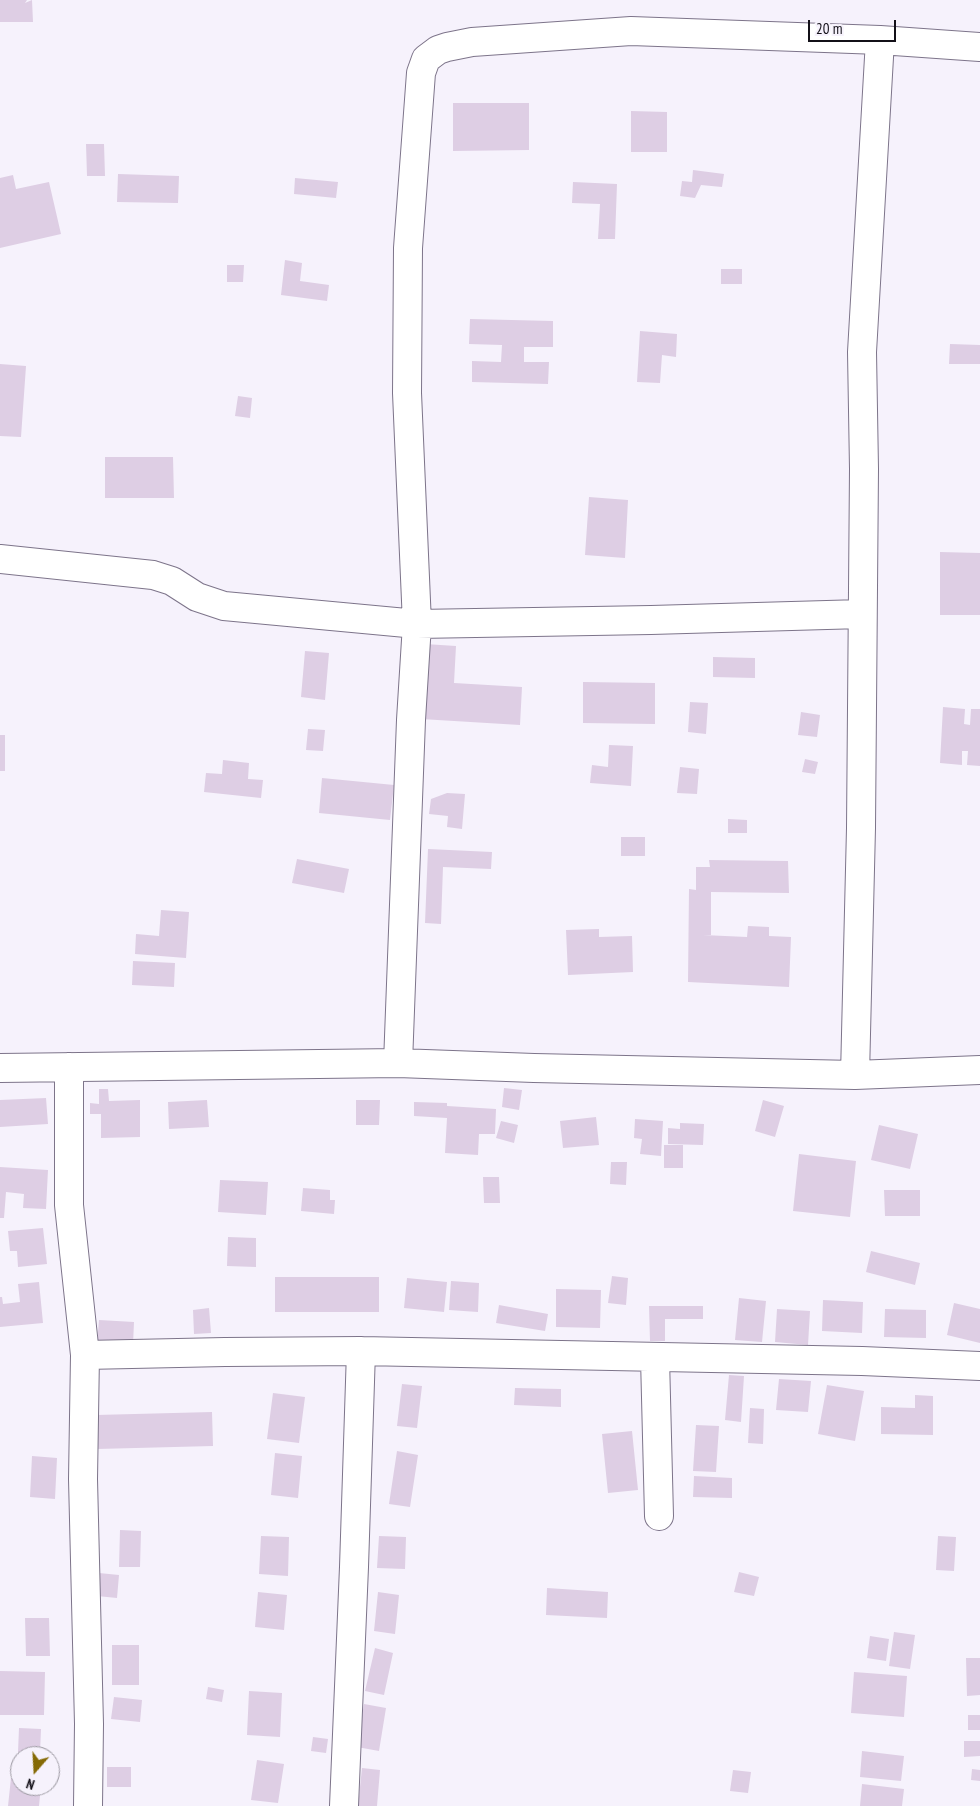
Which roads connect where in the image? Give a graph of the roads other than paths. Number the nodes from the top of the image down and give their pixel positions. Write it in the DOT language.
graph roads {
  1 [pos="880,40"];
  2 [pos="980,47"];
  3 [pos="0,559"];
  4 [pos="862,614"];
  5 [pos="417,624"];
  6 [pos="398,1063"];
  7 [pos="69,1067"];
  8 [pos="0,1068"];
  9 [pos="980,1070"];
  10 [pos="855,1076"];
  11 [pos="361,1352"];
  12 [pos="85,1355"];
  13 [pos="655,1358"];
  14 [pos="980,1366"];
  15 [pos="659,1516"];
  16 [pos="88,1806"];
  17 [pos="344,1806"];
  1 -- 2 [label="street"];
  1 -- 4 [label="street"];
  1 -- 5 [label="street"];
  3 -- 5 [label="street"];
  4 -- 5 [label="street"];
  4 -- 10 [label="street"];
  5 -- 6 [label="street"];
  6 -- 7 [label="street"];
  6 -- 10 [label="street"];
  7 -- 8 [label="street"];
  7 -- 12 [label="street"];
  9 -- 10 [label="street"];
  11 -- 12 [label="street"];
  11 -- 13 [label="street"];
  11 -- 17 [label="street"];
  12 -- 16 [label="street"];
  13 -- 14 [label="street"];
  13 -- 15 [label="street"];
}
